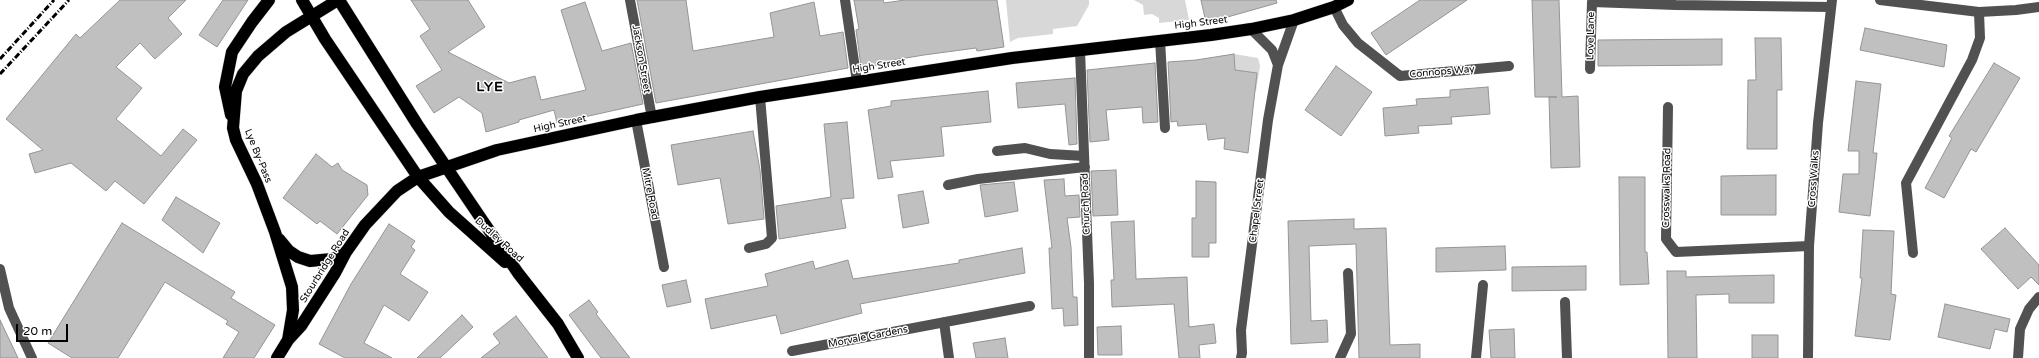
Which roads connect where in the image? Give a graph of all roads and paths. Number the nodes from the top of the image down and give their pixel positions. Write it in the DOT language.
graph roads {
  1 [pos="269,0"];
  2 [pos="302,0"];
  3 [pos="339,0"];
  4 [pos="630,0"];
  5 [pos="845,0"];
  6 [pos="1348,0"];
  7 [pos="1880,0"];
  8 [pos="1832,4"];
  9 [pos="1334,7"];
  10 [pos="2039,7"];
  11 [pos="1979,12"];
  12 [pos="311,17"];
  13 [pos="1294,20"];
  14 [pos="1251,29"];
  15 [pos="1160,40"];
  16 [pos="1080,50"];
  17 [pos="1278,65"];
  18 [pos="1509,66"];
  19 [pos="1590,69"];
  20 [pos="857,82"];
  21 [pos="760,97"];
  22 [pos="1668,107"];
  23 [pos="652,118"];
  24 [pos="636,120"];
  25 [pos="233,128"];
  26 [pos="1165,128"];
  27 [pos="997,151"];
  28 [pos="1084,156"];
  29 [pos="446,167"];
  30 [pos="1084,167"];
  31 [pos="418,177"];
  32 [pos="948,185"];
  33 [pos="275,232"];
  34 [pos="1809,246"];
  35 [pos="748,248"];
  36 [pos="346,252"];
  37 [pos="1913,253"];
  38 [pos="664,267"];
  39 [pos="0,269"];
  40 [pos="518,273"];
  41 [pos="1348,273"];
  42 [pos="1483,285"];
  43 [pos="2039,297"];
  44 [pos="1564,302"];
  45 [pos="1030,306"];
  46 [pos="944,322"];
  47 [pos="288,340"];
  48 [pos="792,351"];
  49 [pos="1245,356"];
  50 [pos="32,358"];
  51 [pos="277,358"];
  52 [pos="578,358"];
  53 [pos="949,358"];
  54 [pos="1089,358"];
  55 [pos="1340,358"];
  56 [pos="1476,358"];
  57 [pos="1567,358"];
  58 [pos="1808,358"];
  59 [pos="2018,358"];
  1 -- 25 [label="highway"];
  2 -- 12 [label="highway, Dudley Road"];
  3 -- 12 [label="highway, Lye By-Pass"];
  3 -- 29 [label="highway, Dudley Road"];
  4 -- 23 [label="street, Jackson Street"];
  5 -- 20 [label="street"];
  6 -- 9 [label="highway, High Street"];
  7 -- 11 [label="street"];
  8 -- 19 [label="street, Love Lane"];
  8 -- 34 [label="street, Cross Walks"];
  9 -- 13 [label="highway, High Street"];
  9 -- 18 [label="street, Connops Way"];
  10 -- 11 [label="street"];
  11 -- 37 [label="street"];
  12 -- 25 [label="highway, Lye By-Pass"];
  12 -- 31 [label="highway, Dudley Road"];
  13 -- 14 [label="highway, High Street"];
  13 -- 17 [label="street, Chapel Street"];
  14 -- 15 [label="highway, High Street"];
  14 -- 17 [label="street"];
  15 -- 16 [label="highway, High Street"];
  15 -- 26 [label="street"];
  16 -- 20 [label="highway, High Street"];
  16 -- 28 [label="street, Church Road"];
  17 -- 49 [label="street, Chapel Street"];
  20 -- 21 [label="highway, High Street"];
  21 -- 23 [label="highway, High Street"];
  21 -- 35 [label="street"];
  22 -- 34 [label="street, Crosswalks Road"];
  23 -- 24 [label="highway, High Street"];
  24 -- 29 [label="highway, High Street"];
  24 -- 38 [label="street, Mitre Road"];
  25 -- 33 [label="highway, Lye By-Pass"];
  27 -- 28 [label="street"];
  28 -- 30 [label="street, Church Road"];
  29 -- 31 [label="highway, High Street"];
  29 -- 40 [label="highway, Dudley Road"];
  30 -- 32 [label="street"];
  30 -- 54 [label="street, Church Road"];
  31 -- 36 [label="highway, Stourbridge Road"];
  31 -- 40 [label="highway, Dudley Road"];
  33 -- 36 [label="highway"];
  33 -- 47 [label="highway, Lye By-Pass"];
  34 -- 58 [label="street, Cross Walks"];
  36 -- 47 [label="highway, Stourbridge Road"];
  39 -- 50 [label="street"];
  40 -- 52 [label="highway"];
  41 -- 55 [label="street"];
  42 -- 56 [label="street"];
  43 -- 59 [label="street"];
  44 -- 57 [label="street"];
  45 -- 46 [label="street, Morvale Gardens"];
  46 -- 48 [label="street, Morvale Gardens"];
  46 -- 53 [label="street"];
  47 -- 51 [label="highway, Stourbridge Road"];
}
